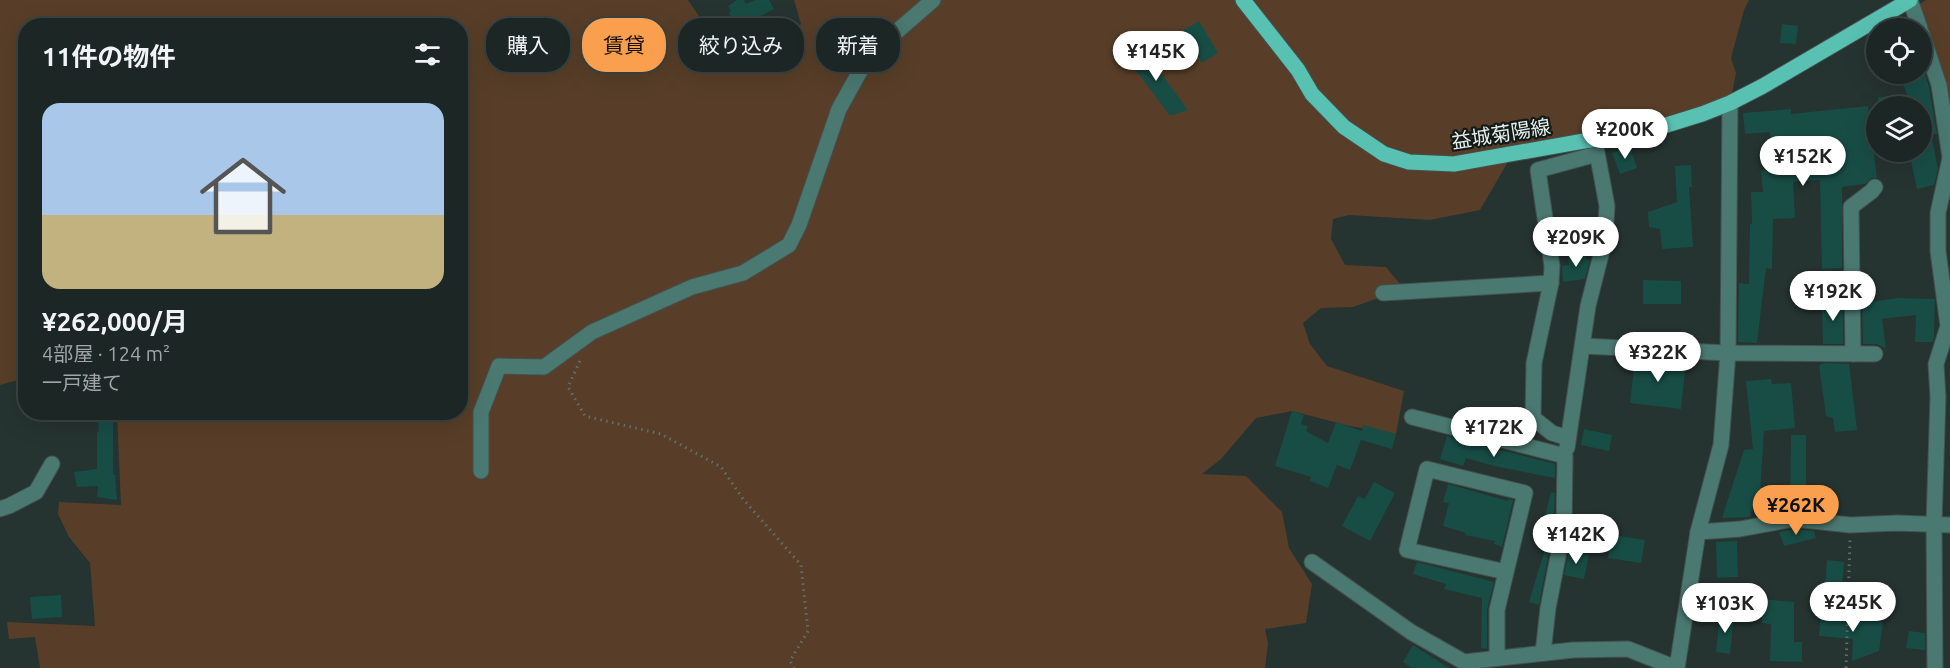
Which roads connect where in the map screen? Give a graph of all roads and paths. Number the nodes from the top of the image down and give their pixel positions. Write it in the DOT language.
graph roads {
  1 [pos="933,0"];
  2 [pos="1244,0"];
  3 [pos="1910,0"];
  4 [pos="1916,18"];
  5 [pos="1932,65"];
  6 [pos="1730,103"];
  7 [pos="1596,147"];
  8 [pos="1950,158"];
  9 [pos="1875,187"];
  10 [pos="1551,283"];
  11 [pos="1383,293"];
  12 [pos="1583,346"];
  13 [pos="1728,353"];
  14 [pos="1853,354"];
  15 [pos="1875,354"];
  16 [pos="580,359"];
  17 [pos="1412,417"];
  18 [pos="1568,438"];
  19 [pos="1566,456"];
  20 [pos="52,464"];
  21 [pos="481,471"];
  22 [pos="0,509"];
  23 [pos="1934,523"];
  24 [pos="1850,525"];
  25 [pos="1950,525"];
  26 [pos="1698,532"];
  27 [pos="1312,562"];
  28 [pos="1506,572"];
  29 [pos="1543,653"];
  30 [pos="1497,658"];
  31 [pos="1468,665"];
  32 [pos="794,668"];
  33 [pos="1676,668"];
  34 [pos="1846,668"];
  35 [pos="1935,668"];
  1 -- 21 [label="street"];
  2 -- 7 [label="main road, 益城菊陽線"];
  3 -- 4 [label="street"];
  3 -- 6 [label="main road, 益城菊陽線"];
  5 -- 8 [label="street"];
  6 -- 7 [label="main road, 益城菊陽線"];
  6 -- 13 [label="street"];
  7 -- 10 [label="street"];
  7 -- 12 [label="street"];
  8 -- 23 [label="street"];
  9 -- 14 [label="street"];
  10 -- 11 [label="street"];
  10 -- 18 [label="street"];
  12 -- 13 [label="street"];
  12 -- 18 [label="street"];
  13 -- 14 [label="street"];
  13 -- 26 [label="street"];
  14 -- 15 [label="street"];
  16 -- 32 [label="path"];
  17 -- 19 [label="street"];
  18 -- 19 [label="street"];
  19 -- 29 [label="street"];
  20 -- 22 [label="street"];
  23 -- 24 [label="street"];
  23 -- 25 [label="street"];
  23 -- 35 [label="street"];
  24 -- 26 [label="street"];
  24 -- 34 [label="path"];
  26 -- 33 [label="street"];
  27 -- 31 [label="street"];
  28 -- 28 [label="street"];
  28 -- 30 [label="street"];
  29 -- 30 [label="street"];
  29 -- 33 [label="street"];
  30 -- 31 [label="street"];
}
